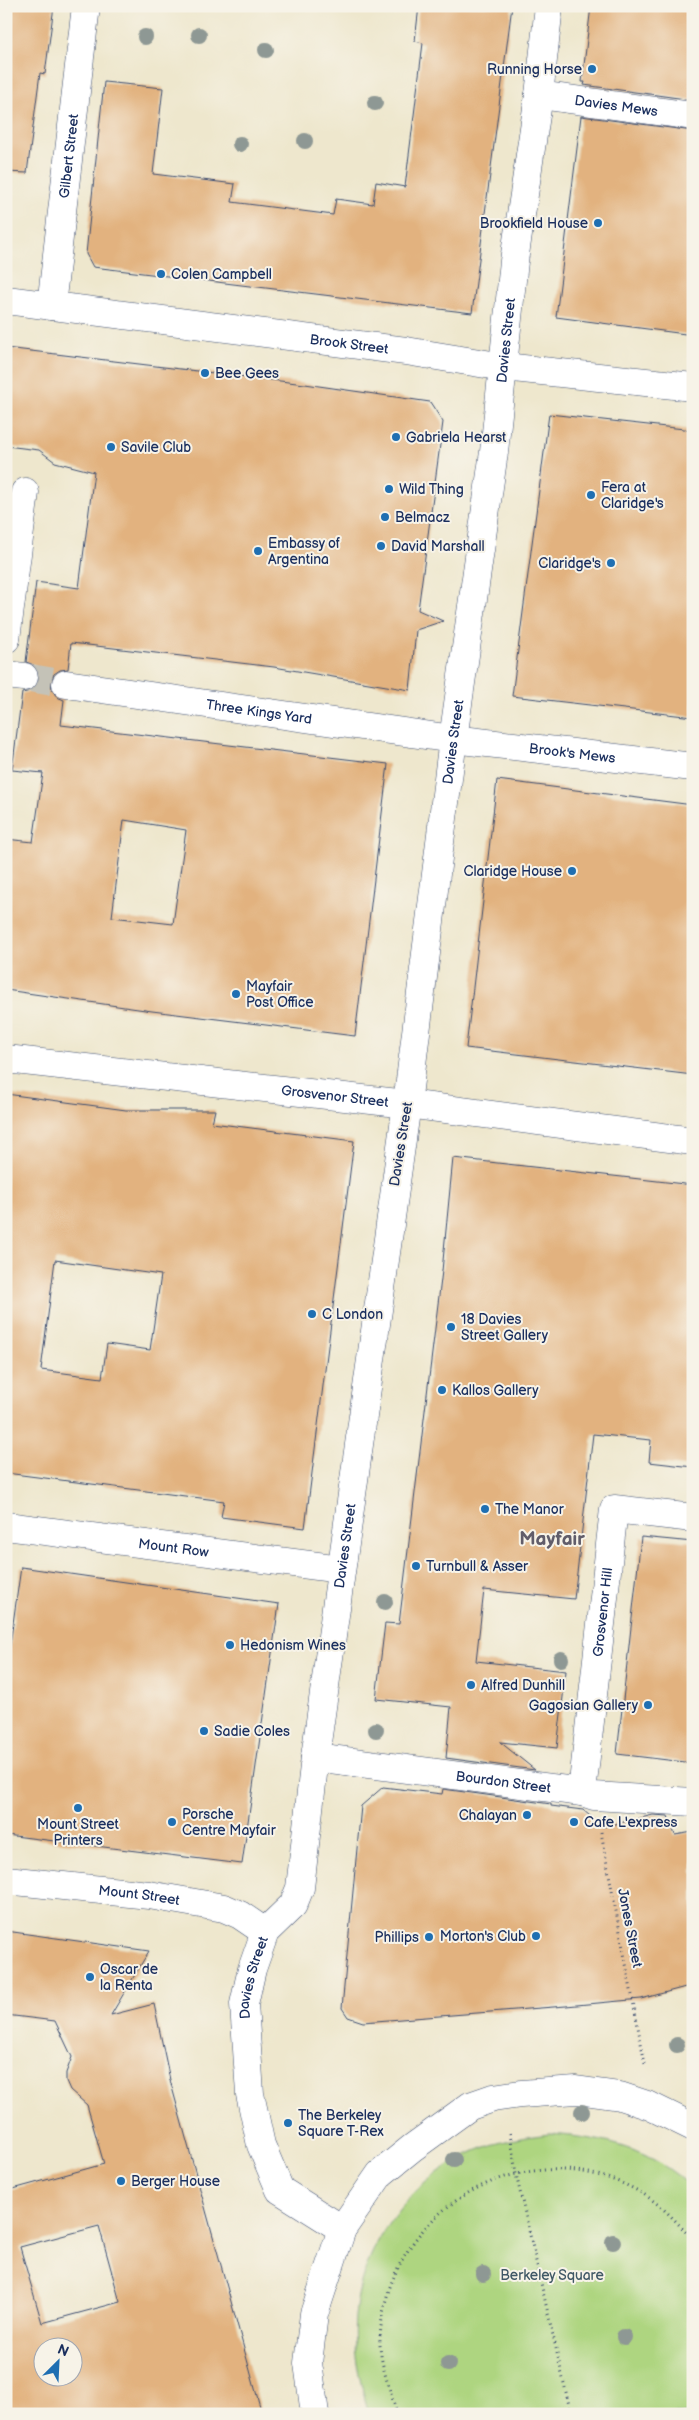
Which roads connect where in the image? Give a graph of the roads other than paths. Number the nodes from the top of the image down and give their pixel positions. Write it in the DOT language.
graph roads {
  1 [pos="86,6"];
  2 [pos="549,6"];
  3 [pos="539,96"];
  4 [pos="693,116"];
  5 [pos="6,300"];
  6 [pos="51,306"];
  7 [pos="504,367"];
  8 [pos="693,387"];
  9 [pos="26,492"];
  10 [pos="6,638"];
  11 [pos="66,684"];
  12 [pos="453,739"];
  13 [pos="693,767"];
  14 [pos="6,1059"];
  15 [pos="407,1104"];
  16 [pos="693,1141"];
  17 [pos="693,1518"];
  18 [pos="6,1526"];
  19 [pos="341,1569"];
  20 [pos="315,1757"];
  21 [pos="588,1794"];
  22 [pos="693,1802"];
  23 [pos="6,1880"];
  24 [pos="265,1932"];
  25 [pos="693,2127"];
  26 [pos="342,2229"];
  27 [pos="315,2414"];
  1 -- 6 [label="street, Gilbert Street"];
  2 -- 3 [label="street, Davies Street"];
  3 -- 4 [label="street, Davies Mews"];
  3 -- 7 [label="street, Davies Street"];
  5 -- 6 [label="street, Brook Street"];
  6 -- 7 [label="street, Brook Street"];
  7 -- 8 [label="street, Brook Street"];
  7 -- 12 [label="street, Davies Street"];
  9 -- 10 [label="street"];
  11 -- 12 [label="street, Three Kings Yard"];
  12 -- 13 [label="street, Brook's Mews"];
  12 -- 15 [label="street, Davies Street"];
  14 -- 15 [label="street, Grosvenor Street"];
  15 -- 16 [label="street, Grosvenor Street"];
  15 -- 19 [label="street, Davies Street"];
  17 -- 21 [label="street, Grosvenor Hill"];
  18 -- 19 [label="street, Mount Row"];
  19 -- 20 [label="street, Davies Street"];
  20 -- 21 [label="street, Bourdon Street"];
  20 -- 24 [label="street, Davies Street"];
  21 -- 22 [label="street, Bourdon Street"];
  23 -- 24 [label="street, Mount Street"];
  24 -- 26 [label="street, Davies Street"];
  25 -- 26 [label="street"];
  26 -- 27 [label="street"];
}
